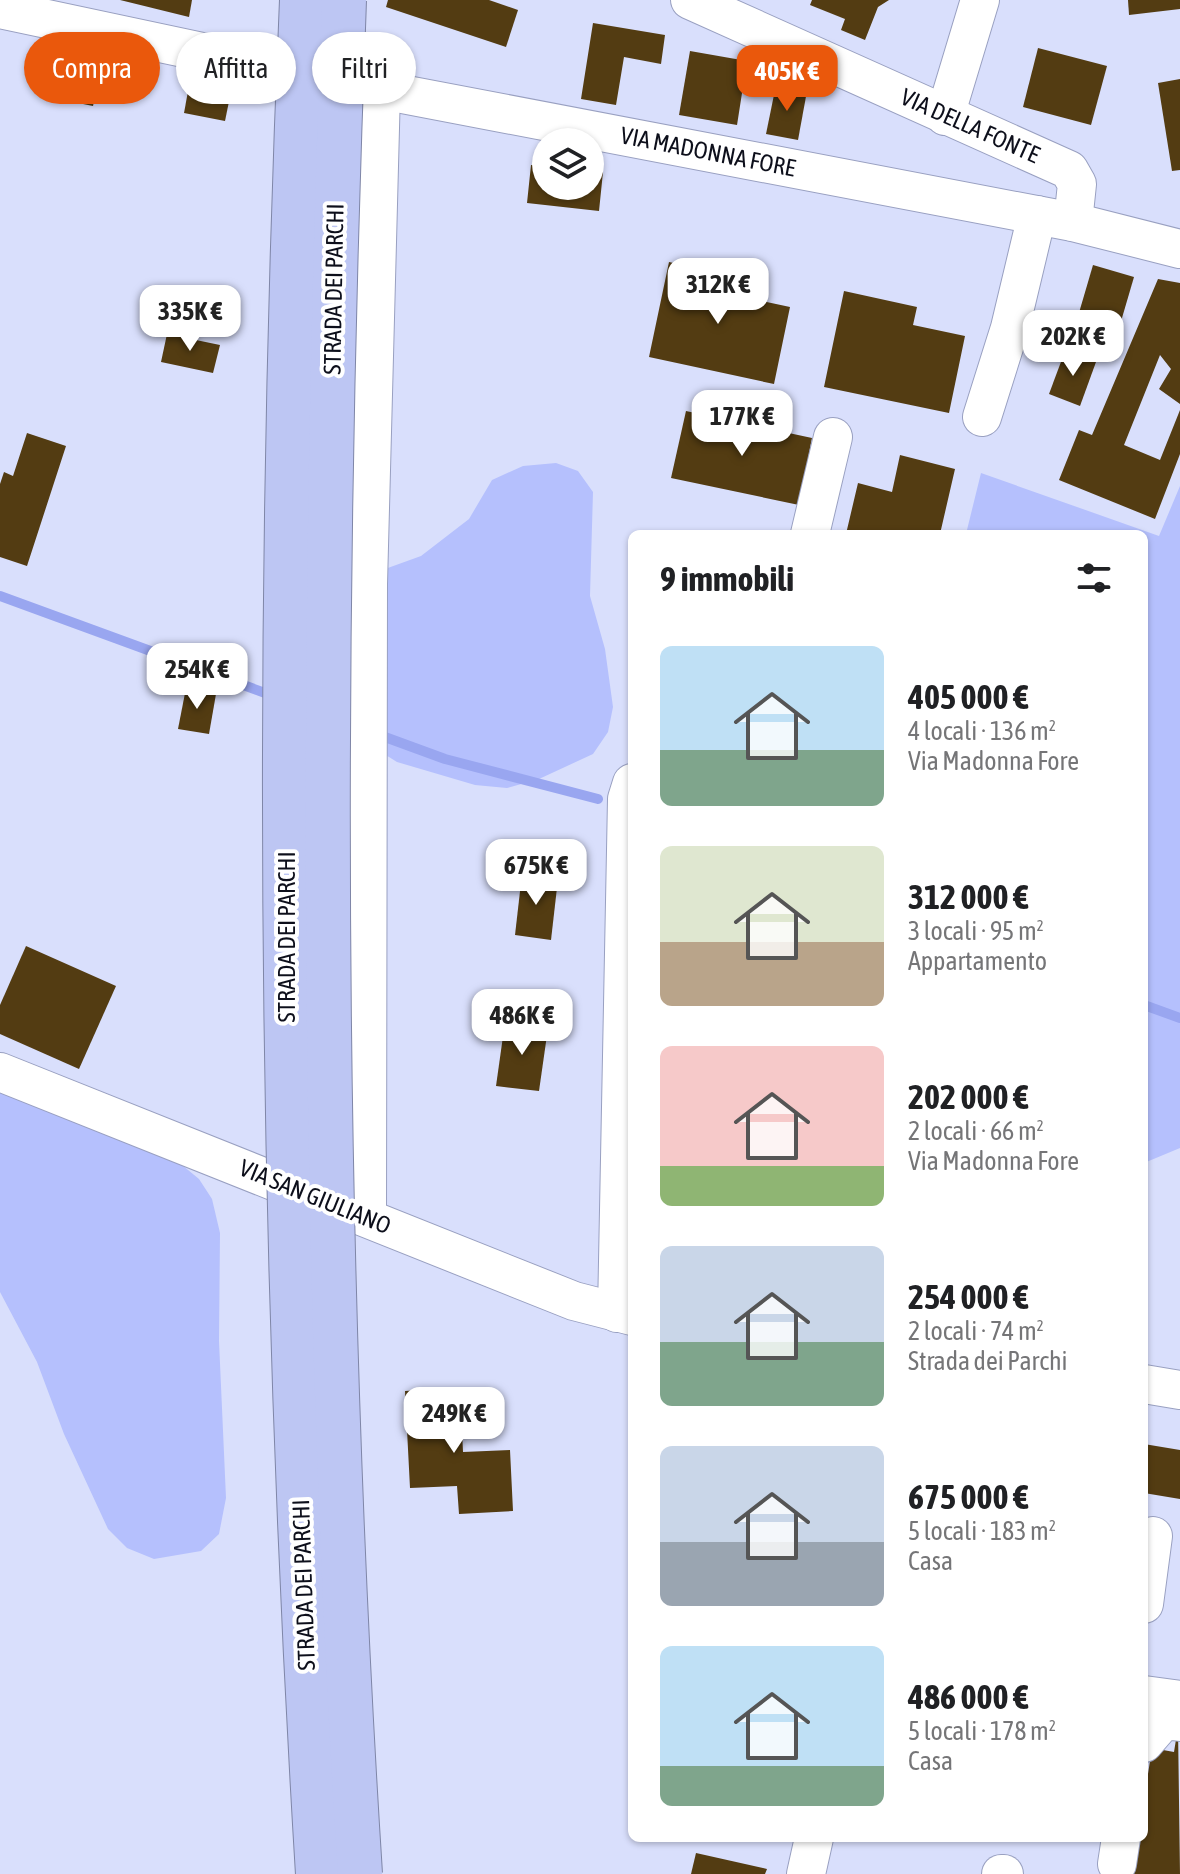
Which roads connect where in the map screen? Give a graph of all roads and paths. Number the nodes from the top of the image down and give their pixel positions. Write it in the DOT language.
graph roads {
  1 [pos="302,0"];
  2 [pos="344,0"];
  3 [pos="690,0"];
  4 [pos="980,0"];
  5 [pos="0,9"];
  6 [pos="312,75"];
  7 [pos="416,97"];
  8 [pos="381,104"];
  9 [pos="945,116"];
  10 [pos="1055,219"];
  11 [pos="1180,249"];
  12 [pos="982,417"];
  13 [pos="833,437"];
  14 [pos="811,530"];
  15 [pos="628,796"];
  16 [pos="0,1072"];
  17 [pos="367,1217"];
  18 [pos="624,1314"];
  19 [pos="1148,1385"];
  20 [pos="1180,1390"];
  21 [pos="1153,1536"];
  22 [pos="1148,1574"];
  23 [pos="1148,1696"];
  24 [pos="1180,1700"];
  25 [pos="1180,1722"];
  26 [pos="1148,1738"];
  27 [pos="813,1842"];
  28 [pos="318,1874"];
  29 [pos="360,1874"];
  30 [pos="806,1874"];
  1 -- 28 [label="highway, STRADA DEI PARCHI, bridge"];
  2 -- 29 [label="highway, STRADA DEI PARCHI, bridge"];
  3 -- 9 [label="street, VIA DELLA FONTE"];
  4 -- 9 [label="street"];
  5 -- 6 [label="street, VIA MADONNA FORE"];
  7 -- 10 [label="street, VIA MADONNA FORE"];
  8 -- 17 [label="street"];
  9 -- 10 [label="street, VIA DELLA FONTE"];
  10 -- 11 [label="street, VIA MADONNA FORE"];
  10 -- 12 [label="street"];
  13 -- 14 [label="street"];
  15 -- 18 [label="street"];
  16 -- 17 [label="street, VIA SAN GIULIANO"];
  17 -- 18 [label="street, VIA SAN GIULIANO"];
  19 -- 20 [label="street"];
  21 -- 22 [label="street"];
  23 -- 24 [label="street"];
  25 -- 26 [label="street"];
  27 -- 30 [label="street"];
}
